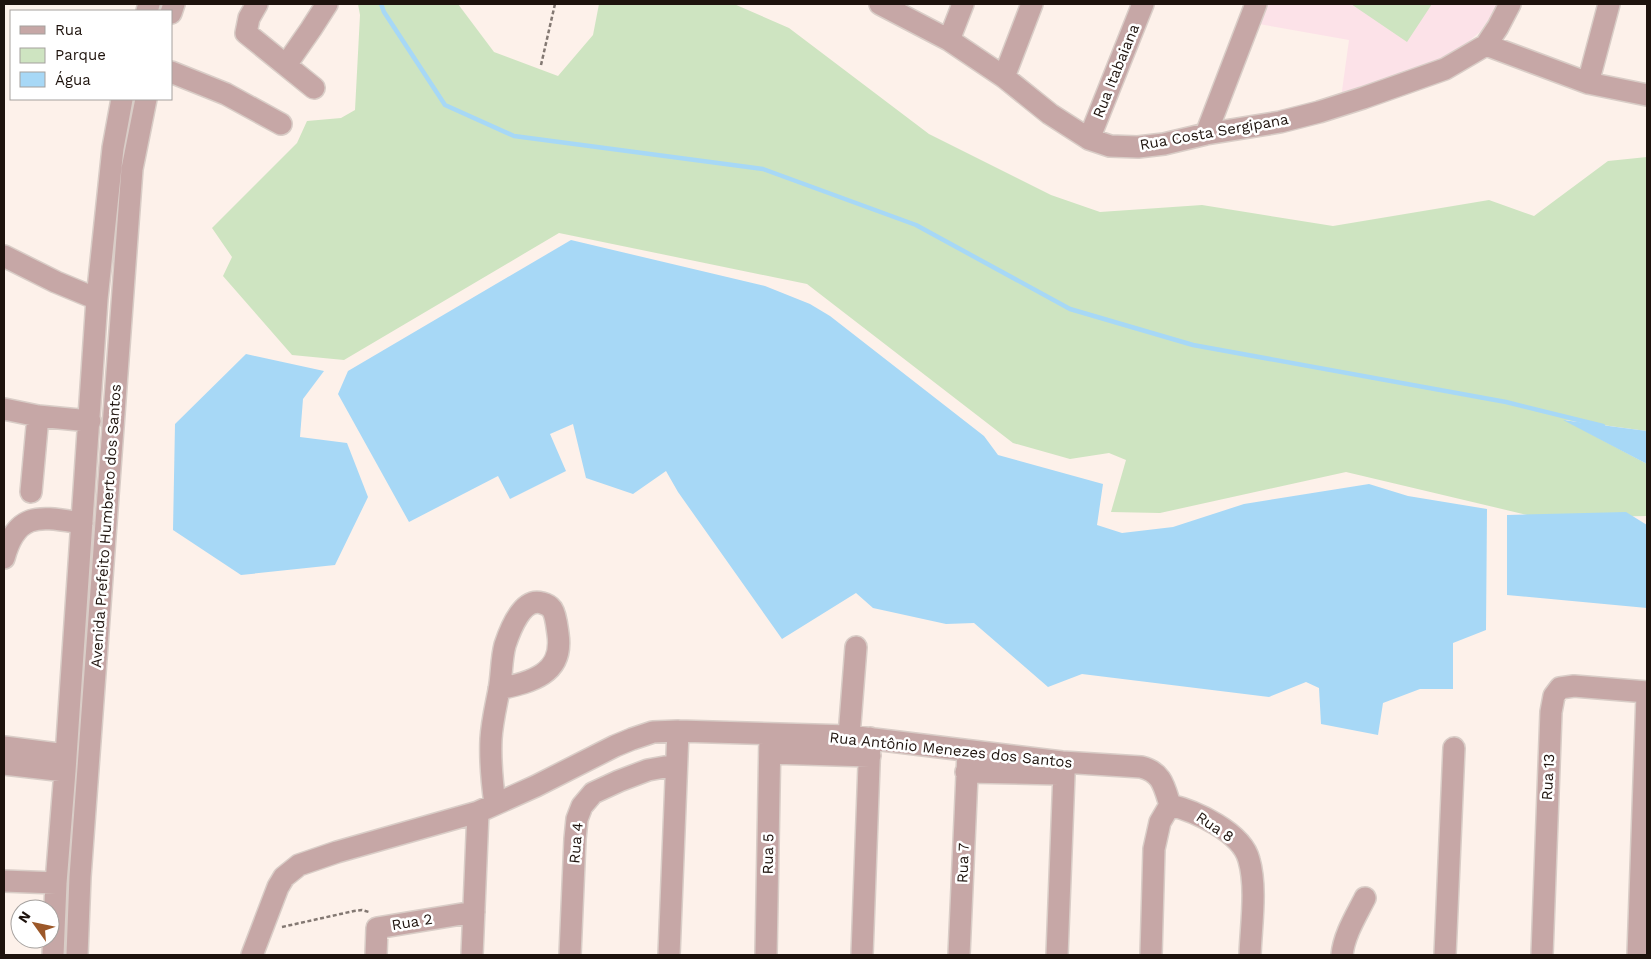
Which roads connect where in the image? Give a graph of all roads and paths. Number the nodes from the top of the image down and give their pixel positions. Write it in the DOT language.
graph roads {
  1 [pos="257,4"];
  2 [pos="327,4"];
  3 [pos="555,4"];
  4 [pos="880,4"];
  5 [pos="963,4"];
  6 [pos="1032,4"];
  7 [pos="1143,4"];
  8 [pos="1256,4"];
  9 [pos="1510,4"];
  10 [pos="1609,4"];
  11 [pos="949,40"];
  12 [pos="1486,45"];
  13 [pos="286,65"];
  14 [pos="541,65"];
  15 [pos="172,72"];
  16 [pos="1004,78"];
  17 [pos="1588,83"];
  18 [pos="314,88"];
  19 [pos="1647,95"];
  20 [pos="122,100"];
  21 [pos="146,100"];
  22 [pos="282,124"];
  23 [pos="1206,134"];
  24 [pos="1089,139"];
  25 [pos="4,256"];
  26 [pos="97,299"];
  27 [pos="4,409"];
  28 [pos="38,416"];
  29 [pos="90,421"];
  30 [pos="30,492"];
  31 [pos="82,523"];
  32 [pos="4,558"];
  33 [pos="856,647"];
  34 [pos="499,689"];
  35 [pos="1647,694"];
  36 [pos="69,716"];
  37 [pos="92,717"];
  38 [pos="678,731"];
  39 [pos="770,744"];
  40 [pos="863,744"];
  41 [pos="4,747"];
  42 [pos="1454,748"];
  43 [pos="967,762"];
  44 [pos="66,763"];
  45 [pos="4,764"];
  46 [pos="676,764"];
  47 [pos="1063,768"];
  48 [pos="1170,804"];
  49 [pos="486,808"];
  50 [pos="4,881"];
  51 [pos="56,883"];
  52 [pos="1365,898"];
  53 [pos="474,912"];
  54 [pos="377,928"];
  55 [pos="261,932"];
  56 [pos="53,955"];
  57 [pos="78,955"];
  58 [pos="252,955"];
  59 [pos="376,955"];
  60 [pos="472,955"];
  61 [pos="570,955"];
  62 [pos="669,955"];
  63 [pos="766,955"];
  64 [pos="862,955"];
  65 [pos="959,955"];
  66 [pos="1056,955"];
  67 [pos="1151,955"];
  68 [pos="1250,955"];
  69 [pos="1342,955"];
  70 [pos="1445,955"];
  71 [pos="1542,955"];
  72 [pos="1638,955"];
  1 -- 13 [label="street"];
  2 -- 13 [label="street"];
  3 -- 14 [label="path"];
  4 -- 11 [label="street, Rua Costa Sergipana"];
  5 -- 11 [label="street"];
  6 -- 16 [label="street"];
  7 -- 24 [label="street, Rua Itabaiana"];
  8 -- 23 [label="street"];
  9 -- 12 [label="street"];
  10 -- 17 [label="street"];
  11 -- 16 [label="street, Rua Costa Sergipana"];
  12 -- 17 [label="street"];
  12 -- 23 [label="street, Rua Costa Sergipana"];
  13 -- 18 [label="street"];
  15 -- 22 [label="street"];
  16 -- 24 [label="street, Rua Costa Sergipana"];
  17 -- 19 [label="street"];
  20 -- 26 [label="street, Avenida Prefeito Humberto dos Santos"];
  21 -- 37 [label="street, Avenida Prefeito Humberto dos Santos"];
  23 -- 24 [label="street, Rua Costa Sergipana"];
  25 -- 26 [label="street"];
  26 -- 29 [label="street, Avenida Prefeito Humberto dos Santos"];
  27 -- 28 [label="street"];
  28 -- 29 [label="street"];
  28 -- 30 [label="street"];
  29 -- 31 [label="street, Avenida Prefeito Humberto dos Santos"];
  31 -- 32 [label="street"];
  31 -- 36 [label="street, Avenida Prefeito Humberto dos Santos"];
  33 -- 40 [label="street"];
  34 -- 49 [label="street"];
  35 -- 71 [label="street, Rua 13"];
  35 -- 72 [label="street, Rua 13"];
  36 -- 37 [label="street"];
  36 -- 44 [label="street, Avenida Prefeito Humberto dos Santos"];
  37 -- 57 [label="street, Avenida Prefeito Humberto dos Santos"];
  38 -- 39 [label="street, Rua Antônio Menezes dos Santos"];
  38 -- 46 [label="street"];
  38 -- 49 [label="street, Rua Antônio Menezes dos Santos"];
  39 -- 40 [label="street"];
  39 -- 40 [label="street, Rua Antônio Menezes dos Santos"];
  39 -- 63 [label="street, Rua 5"];
  40 -- 43 [label="street, Rua Antônio Menezes dos Santos"];
  40 -- 64 [label="street"];
  41 -- 44 [label="street"];
  42 -- 70 [label="street"];
  43 -- 47 [label="street, Rua Antônio Menezes dos Santos"];
  43 -- 65 [label="street, Rua 7"];
  44 -- 45 [label="street"];
  44 -- 51 [label="street, Avenida Prefeito Humberto dos Santos"];
  46 -- 61 [label="street, Rua 4"];
  46 -- 62 [label="street"];
  47 -- 48 [label="street, Rua Antônio Menezes dos Santos"];
  47 -- 66 [label="street"];
  48 -- 67 [label="street"];
  48 -- 68 [label="street, Rua 8"];
  49 -- 53 [label="street"];
  49 -- 55 [label="street, Rua Antônio Menezes dos Santos"];
  50 -- 51 [label="street"];
  51 -- 56 [label="street, Avenida Prefeito Humberto dos Santos"];
  52 -- 69 [label="street"];
  53 -- 54 [label="street, Rua 2"];
  53 -- 60 [label="street"];
  54 -- 55 [label="path"];
  54 -- 59 [label="street, Rua 2"];
  55 -- 58 [label="street, Rua Antônio Menezes dos Santos"];
}
